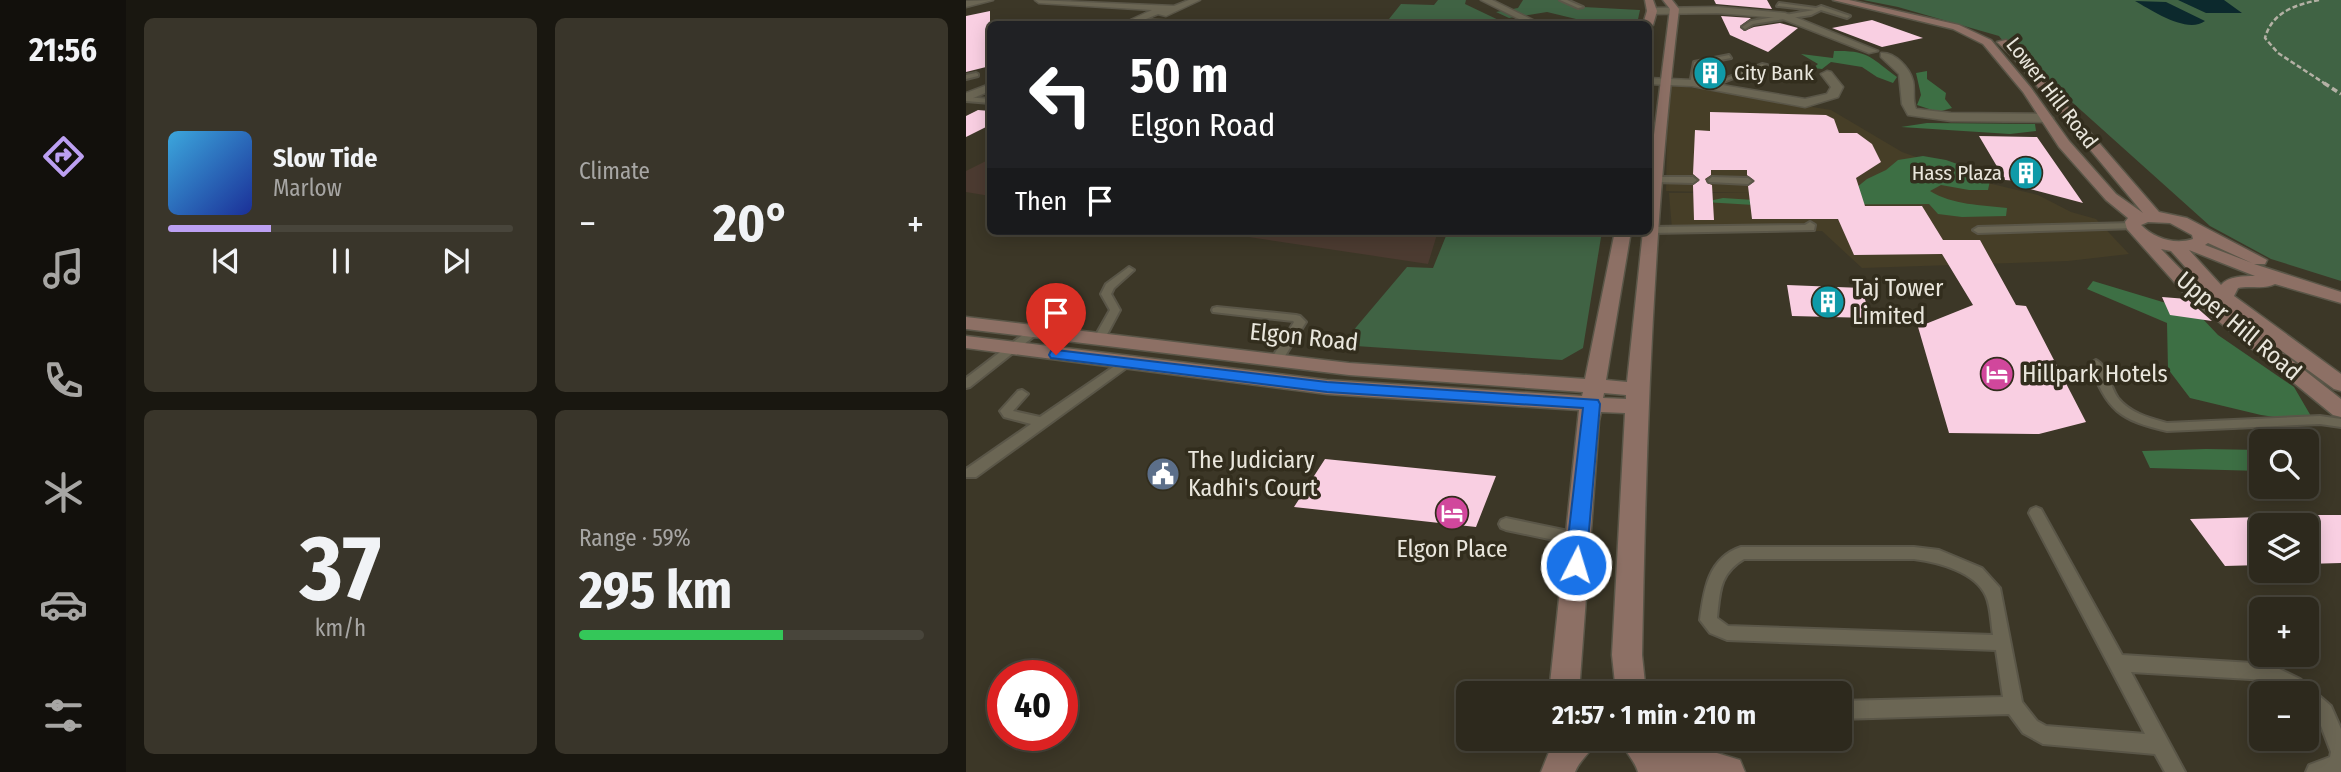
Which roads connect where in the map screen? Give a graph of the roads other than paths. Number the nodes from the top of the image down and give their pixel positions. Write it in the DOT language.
graph roads {
  1 [pos="989,0"];
  2 [pos="1040,0"];
  3 [pos="1185,0"];
  4 [pos="1196,0"];
  5 [pos="1485,0"];
  6 [pos="1563,0"];
  7 [pos="1837,0"];
  8 [pos="1856,0"];
  9 [pos="966,4"];
  10 [pos="1651,5"];
  11 [pos="1671,5"];
  12 [pos="1779,5"];
  13 [pos="1580,7"];
  14 [pos="1821,8"];
  15 [pos="1170,9"];
  16 [pos="1847,16"];
  17 [pos="1788,17"];
  18 [pos="1136,21"];
  19 [pos="1146,21"];
  20 [pos="1530,21"];
  21 [pos="1745,27"];
  22 [pos="1729,57"];
  23 [pos="1764,65"];
  24 [pos="1827,74"];
  25 [pos="976,75"];
  26 [pos="966,78"];
  27 [pos="1665,80"];
  28 [pos="1652,81"];
  29 [pos="987,83"];
  30 [pos="1692,83"];
  31 [pos="1709,86"];
  32 [pos="987,88"];
  33 [pos="966,92"];
  34 [pos="966,98"];
  35 [pos="987,101"];
  36 [pos="2047,118"];
  37 [pos="1656,180"];
  38 [pos="1693,180"];
  39 [pos="1712,180"];
  40 [pos="1748,181"];
  41 [pos="1652,220"];
  42 [pos="2142,224"];
  43 [pos="1810,225"];
  44 [pos="1652,230"];
  45 [pos="1978,230"];
  46 [pos="1622,235"];
  47 [pos="1651,235"];
  48 [pos="2189,242"];
  49 [pos="1129,270"];
  50 [pos="2288,283"];
  51 [pos="2341,297"];
  52 [pos="2225,298"];
  53 [pos="1217,310"];
  54 [pos="966,323"];
  55 [pos="1033,331"];
  56 [pos="1099,340"];
  57 [pos="966,342"];
  58 [pos="1011,349"];
  59 [pos="1276,361"];
  60 [pos="1125,363"];
  61 [pos="2096,364"];
  62 [pos="966,384"];
  63 [pos="2341,384"];
  64 [pos="1022,394"];
  65 [pos="1594,395"];
  66 [pos="1637,398"];
  67 [pos="2341,410"];
  68 [pos="1042,422"];
  69 [pos="2341,423"];
  70 [pos="971,473"];
  71 [pos="2036,513"];
  72 [pos="1506,524"];
  73 [pos="1578,539"];
  74 [pos="2003,643"];
  75 [pos="2117,663"];
  76 [pos="1565,681"];
  77 [pos="1630,681"];
  78 [pos="2286,681"];
  79 [pos="2014,705"];
  80 [pos="2319,707"];
  81 [pos="1852,710"];
  82 [pos="2161,745"];
  83 [pos="1645,753"];
  84 [pos="1728,772"];
  85 [pos="2175,772"];
  86 [pos="2316,772"];
  1 -- 9 [label="street"];
  2 -- 15 [label="street"];
  3 -- 15 [label="street"];
  4 -- 15 [label="street"];
  5 -- 20 [label="street"];
  6 -- 13 [label="lane"];
  7 -- 36 [label="street, Lower Hill Road"];
  8 -- 42 [label="street, Lower Hill Road"];
  10 -- 11 [label="street"];
  11 -- 17 [label="street"];
  11 -- 27 [label="street"];
  12 -- 14 [label="lane"];
  14 -- 16 [label="lane"];
  14 -- 17 [label="lane"];
  15 -- 18 [label="street"];
  15 -- 19 [label="street"];
  17 -- 21 [label="lane"];
  17 -- 36 [label="street"];
  22 -- 30 [label="lane"];
  23 -- 31 [label="lane"];
  24 -- 31 [label="street"];
  25 -- 26 [label="lane"];
  27 -- 28 [label="street"];
  27 -- 30 [label="street"];
  27 -- 37 [label="street"];
  29 -- 33 [label="street"];
  30 -- 31 [label="street"];
  32 -- 34 [label="street"];
  34 -- 35 [label="lane"];
  36 -- 42 [label="street, Lower Hill Road"];
  37 -- 38 [label="lane"];
  37 -- 41 [label="street"];
  39 -- 40 [label="lane"];
  42 -- 45 [label="lane"];
  42 -- 48 [label="street"];
  42 -- 48 [label="street"];
  42 -- 67 [label="street, Upper Hill Road"];
  43 -- 44 [label="lane"];
  46 -- 65 [label="street"];
  47 -- 66 [label="street"];
  48 -- 50 [label="street"];
  48 -- 51 [label="street"];
  48 -- 52 [label="street, Upper Hill Road"];
  49 -- 56 [label="lane"];
  50 -- 51 [label="street"];
  50 -- 52 [label="street"];
  52 -- 63 [label="street, Upper Hill Road"];
  53 -- 59 [label="lane"];
  54 -- 55 [label="street, Elgon Road"];
  55 -- 56 [label="street, Elgon Road"];
  55 -- 58 [label="lane"];
  56 -- 59 [label="street, Elgon Road"];
  57 -- 58 [label="street, Elgon Road"];
  58 -- 60 [label="street, Elgon Road"];
  58 -- 62 [label="lane"];
  59 -- 65 [label="street, Elgon Road"];
  60 -- 65 [label="street, Elgon Road"];
  60 -- 68 [label="lane"];
  61 -- 69 [label="lane"];
  64 -- 68 [label="lane"];
  65 -- 66 [label="street, Elgon Road"];
  65 -- 73 [label="street"];
  66 -- 77 [label="street"];
  68 -- 70 [label="lane"];
  71 -- 75 [label="lane"];
  72 -- 73 [label="lane"];
  73 -- 76 [label="street"];
  74 -- 74 [label="lane"];
  74 -- 79 [label="lane"];
  75 -- 78 [label="lane"];
  75 -- 82 [label="lane"];
  79 -- 81 [label="lane"];
  79 -- 82 [label="lane"];
  80 -- 86 [label="lane"];
  82 -- 85 [label="lane"];
  83 -- 84 [label="street"];
}
